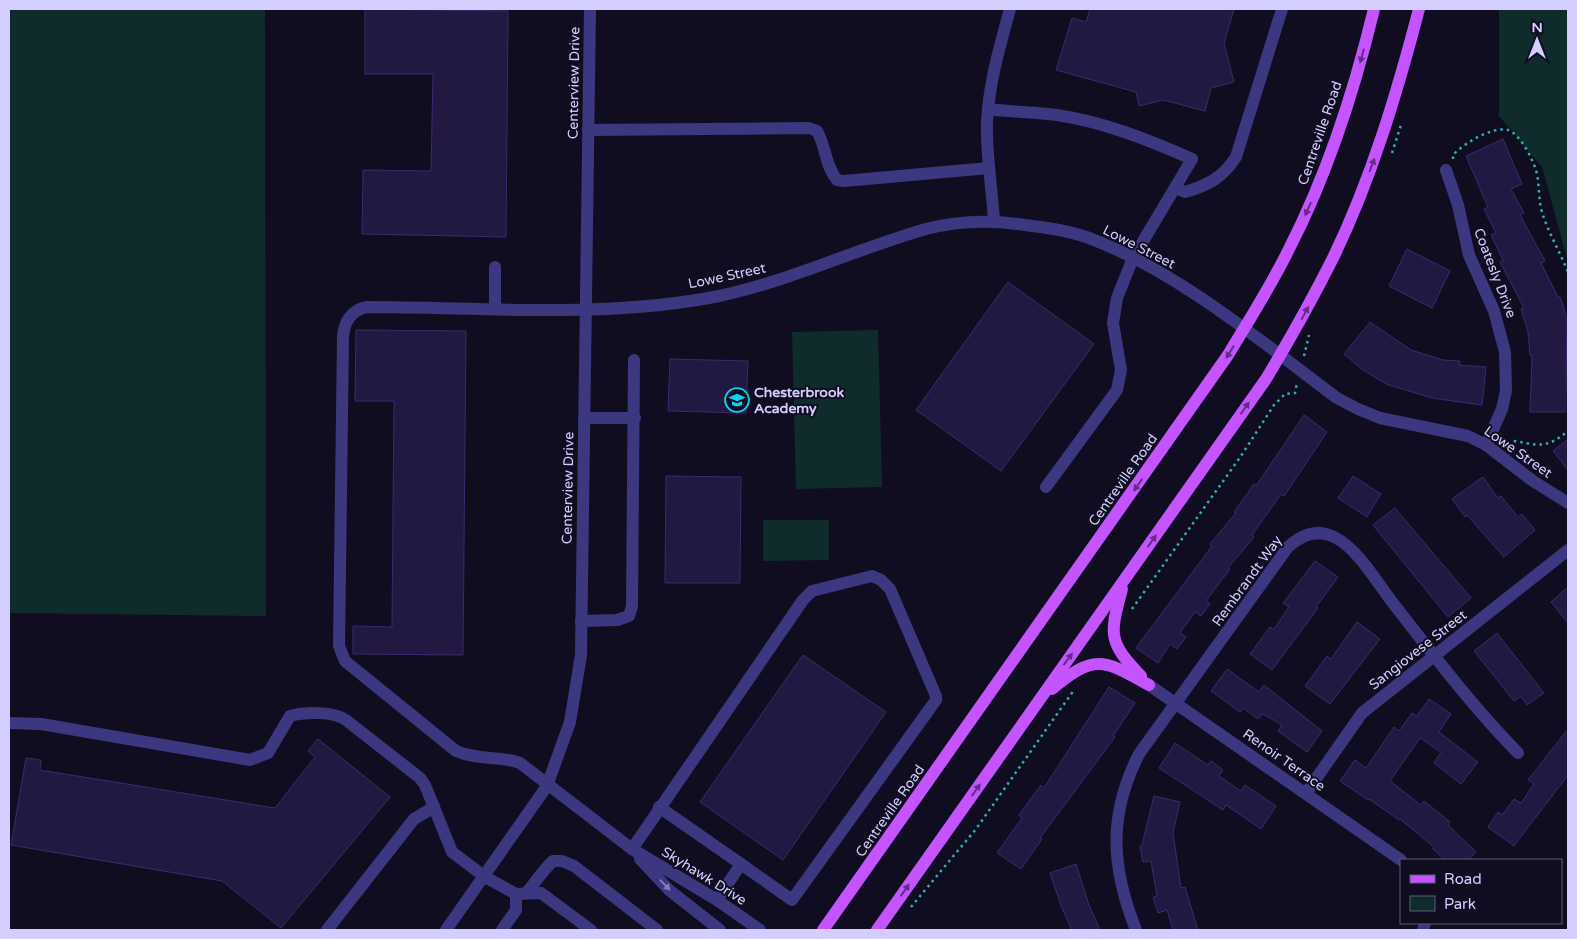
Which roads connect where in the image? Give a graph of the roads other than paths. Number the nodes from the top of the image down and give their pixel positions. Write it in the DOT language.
graph roads {
  1 [pos="590,9"];
  2 [pos="1010,9"];
  3 [pos="1282,9"];
  4 [pos="1374,9"];
  5 [pos="1419,9"];
  6 [pos="988,109"];
  7 [pos="588,130"];
  8 [pos="989,168"];
  9 [pos="1446,170"];
  10 [pos="1174,188"];
  11 [pos="994,221"];
  12 [pos="1133,258"];
  13 [pos="495,266"];
  14 [pos="495,308"];
  15 [pos="585,309"];
  16 [pos="1244,329"];
  17 [pos="1280,355"];
  18 [pos="634,360"];
  19 [pos="584,418"];
  20 [pos="635,418"];
  21 [pos="1486,445"];
  22 [pos="1046,487"];
  23 [pos="1568,503"];
  24 [pos="1568,550"];
  25 [pos="1124,581"];
  26 [pos="582,621"];
  27 [pos="1434,657"];
  28 [pos="1149,685"];
  29 [pos="1040,699"];
  30 [pos="1176,703"];
  31 [pos="9,723"];
  32 [pos="1518,753"];
  33 [pos="547,786"];
  34 [pos="1306,793"];
  35 [pos="434,807"];
  36 [pos="659,807"];
  37 [pos="632,850"];
  38 [pos="1400,859"];
  39 [pos="741,864"];
  40 [pos="484,876"];
  41 [pos="521,893"];
  42 [pos="717,900"];
  43 [pos="327,930"];
  44 [pos="446,930"];
  45 [pos="502,930"];
  46 [pos="591,930"];
  47 [pos="657,930"];
  48 [pos="720,930"];
  49 [pos="760,930"];
  50 [pos="824,930"];
  51 [pos="877,930"];
  52 [pos="1136,930"];
  1 -- 7 [label="street, Centerview Drive"];
  2 -- 6 [label="street"];
  3 -- 10 [label="street"];
  4 -- 16 [label="main road, Centreville Road, one-way"];
  17 -- 5 [label="main road, one-way"];
  6 -- 8 [label="street"];
  6 -- 10 [label="street"];
  7 -- 8 [label="street"];
  7 -- 15 [label="street, Centerview Drive"];
  8 -- 11 [label="street"];
  9 -- 21 [label="street, Coatesly Drive"];
  10 -- 12 [label="street"];
  11 -- 12 [label="street, Lowe Street"];
  11 -- 15 [label="street, Lowe Street"];
  12 -- 16 [label="street, Lowe Street"];
  12 -- 22 [label="street"];
  13 -- 14 [label="street"];
  14 -- 15 [label="street, Lowe Street"];
  14 -- 33 [label="street, Skyhawk Drive"];
  15 -- 19 [label="street, Centerview Drive"];
  16 -- 17 [label="street, Lowe Street"];
  16 -- 50 [label="main road, Centreville Road, one-way"];
  17 -- 21 [label="street, Lowe Street"];
  25 -- 17 [label="main road, one-way"];
  18 -- 20 [label="street"];
  19 -- 20 [label="street"];
  19 -- 26 [label="street, Centerview Drive"];
  20 -- 26 [label="street"];
  21 -- 23 [label="street, Lowe Street"];
  24 -- 27 [label="street, Sangiovese Street"];
  25 -- 28 [label="main road"];
  29 -- 25 [label="main road, one-way"];
  26 -- 33 [label="street, Centerview Drive"];
  27 -- 30 [label="street, Rembrandt Way"];
  27 -- 32 [label="street, Rembrandt Way"];
  27 -- 34 [label="street, Sangiovese Street"];
  28 -- 29 [label="main road"];
  28 -- 30 [label="street, Renoir Terrace"];
  51 -- 29 [label="main road, one-way"];
  30 -- 34 [label="street, Renoir Terrace"];
  30 -- 52 [label="street, Rembrandt Way"];
  31 -- 35 [label="street"];
  33 -- 37 [label="street, Skyhawk Drive"];
  33 -- 40 [label="street, Centerview Drive"];
  34 -- 38 [label="street, Renoir Terrace"];
  35 -- 40 [label="street"];
  35 -- 43 [label="street"];
  36 -- 37 [label="street"];
  36 -- 39 [label="street"];
  36 -- 39 [label="street"];
  37 -- 42 [label="street, Skyhawk Drive"];
  37 -- 48 [label="street, Skyhawk Drive, one-way"];
  39 -- 42 [label="street"];
  40 -- 41 [label="street"];
  40 -- 44 [label="street, Centerview Drive"];
  41 -- 45 [label="street"];
  41 -- 46 [label="street"];
  41 -- 47 [label="street"];
  42 -- 49 [label="street, Skyhawk Drive"];
}
